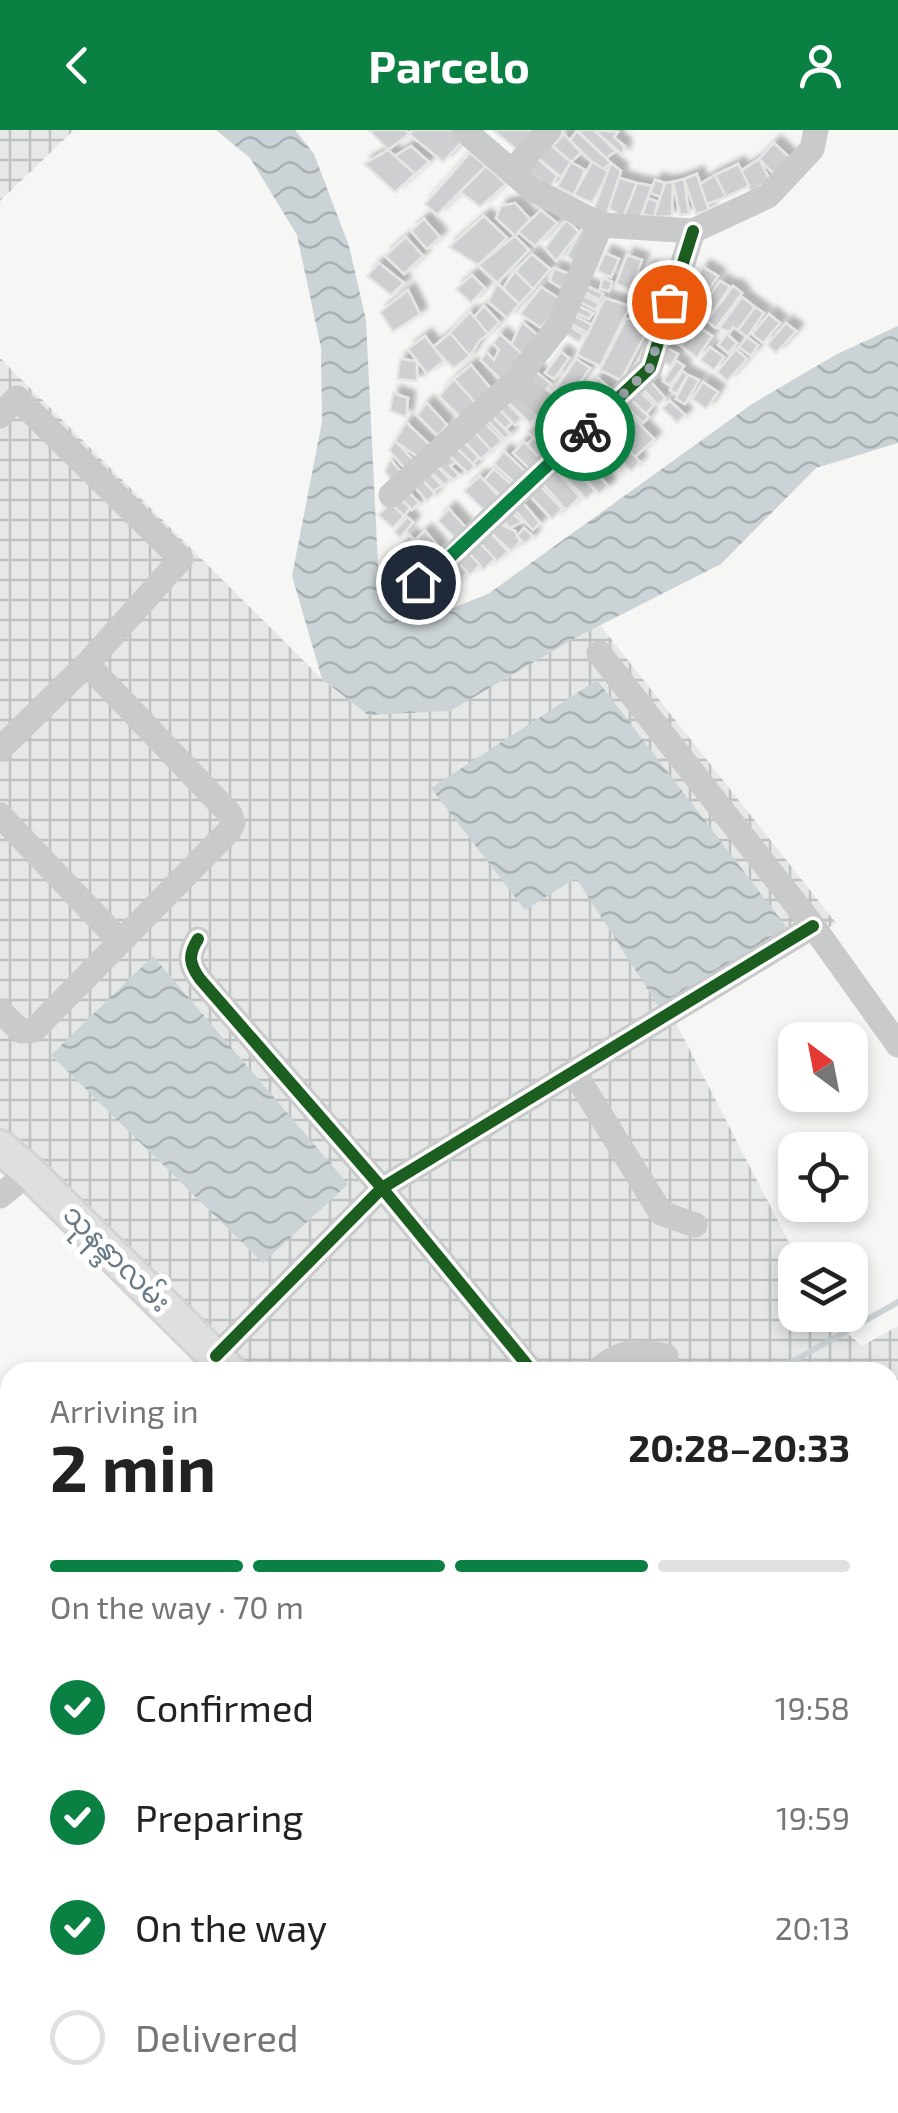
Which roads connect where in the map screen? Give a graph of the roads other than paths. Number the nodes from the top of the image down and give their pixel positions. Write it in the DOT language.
graph roads {
  1 [pos="550,130"];
  2 [pos="816,130"];
  3 [pos="471,132"];
  4 [pos="512,171"];
  5 [pos="601,225"];
  6 [pos="693,231"];
  7 [pos="514,382"];
  8 [pos="0,416"];
  9 [pos="582,434"];
  10 [pos="391,495"];
  11 [pos="418,582"];
  12 [pos="599,654"];
  13 [pos="87,664"];
  14 [pos="0,749"];
  15 [pos="0,815"];
  16 [pos="813,926"];
  17 [pos="198,939"];
  18 [pos="119,940"];
  19 [pos="0,1010"];
  20 [pos="898,1044"];
  21 [pos="574,1072"];
  22 [pos="0,1147"];
  23 [pos="29,1172"];
  24 [pos="382,1188"];
  25 [pos="0,1196"];
  26 [pos="695,1225"];
  27 [pos="666,1356"];
  28 [pos="221,1362"];
  29 [pos="225,1362"];
  30 [pos="524,1362"];
  31 [pos="607,1362"];
  1 -- 4 [label="street"];
  2 -- 6 [label="street"];
  3 -- 4 [label="street"];
  4 -- 5 [label="street"];
  5 -- 6 [label="street"];
  5 -- 7 [label="street"];
  6 -- 9 [label="street"];
  7 -- 9 [label="street"];
  7 -- 10 [label="street"];
  8 -- 13 [label="street"];
  9 -- 11 [label="street"];
  12 -- 16 [label="street"];
  13 -- 14 [label="street"];
  13 -- 18 [label="street"];
  15 -- 18 [label="street"];
  16 -- 20 [label="street"];
  16 -- 21 [label="street"];
  17 -- 24 [label="street"];
  18 -- 19 [label="street"];
  21 -- 24 [label="street"];
  21 -- 26 [label="street"];
  22 -- 23 [label="main road, သုနန္ဒာလမ်း"];
  23 -- 25 [label="street"];
  23 -- 28 [label="main road, သုနန္ဒာလမ်း"];
  24 -- 29 [label="street"];
  24 -- 30 [label="street"];
  27 -- 31 [label="street"];
}
